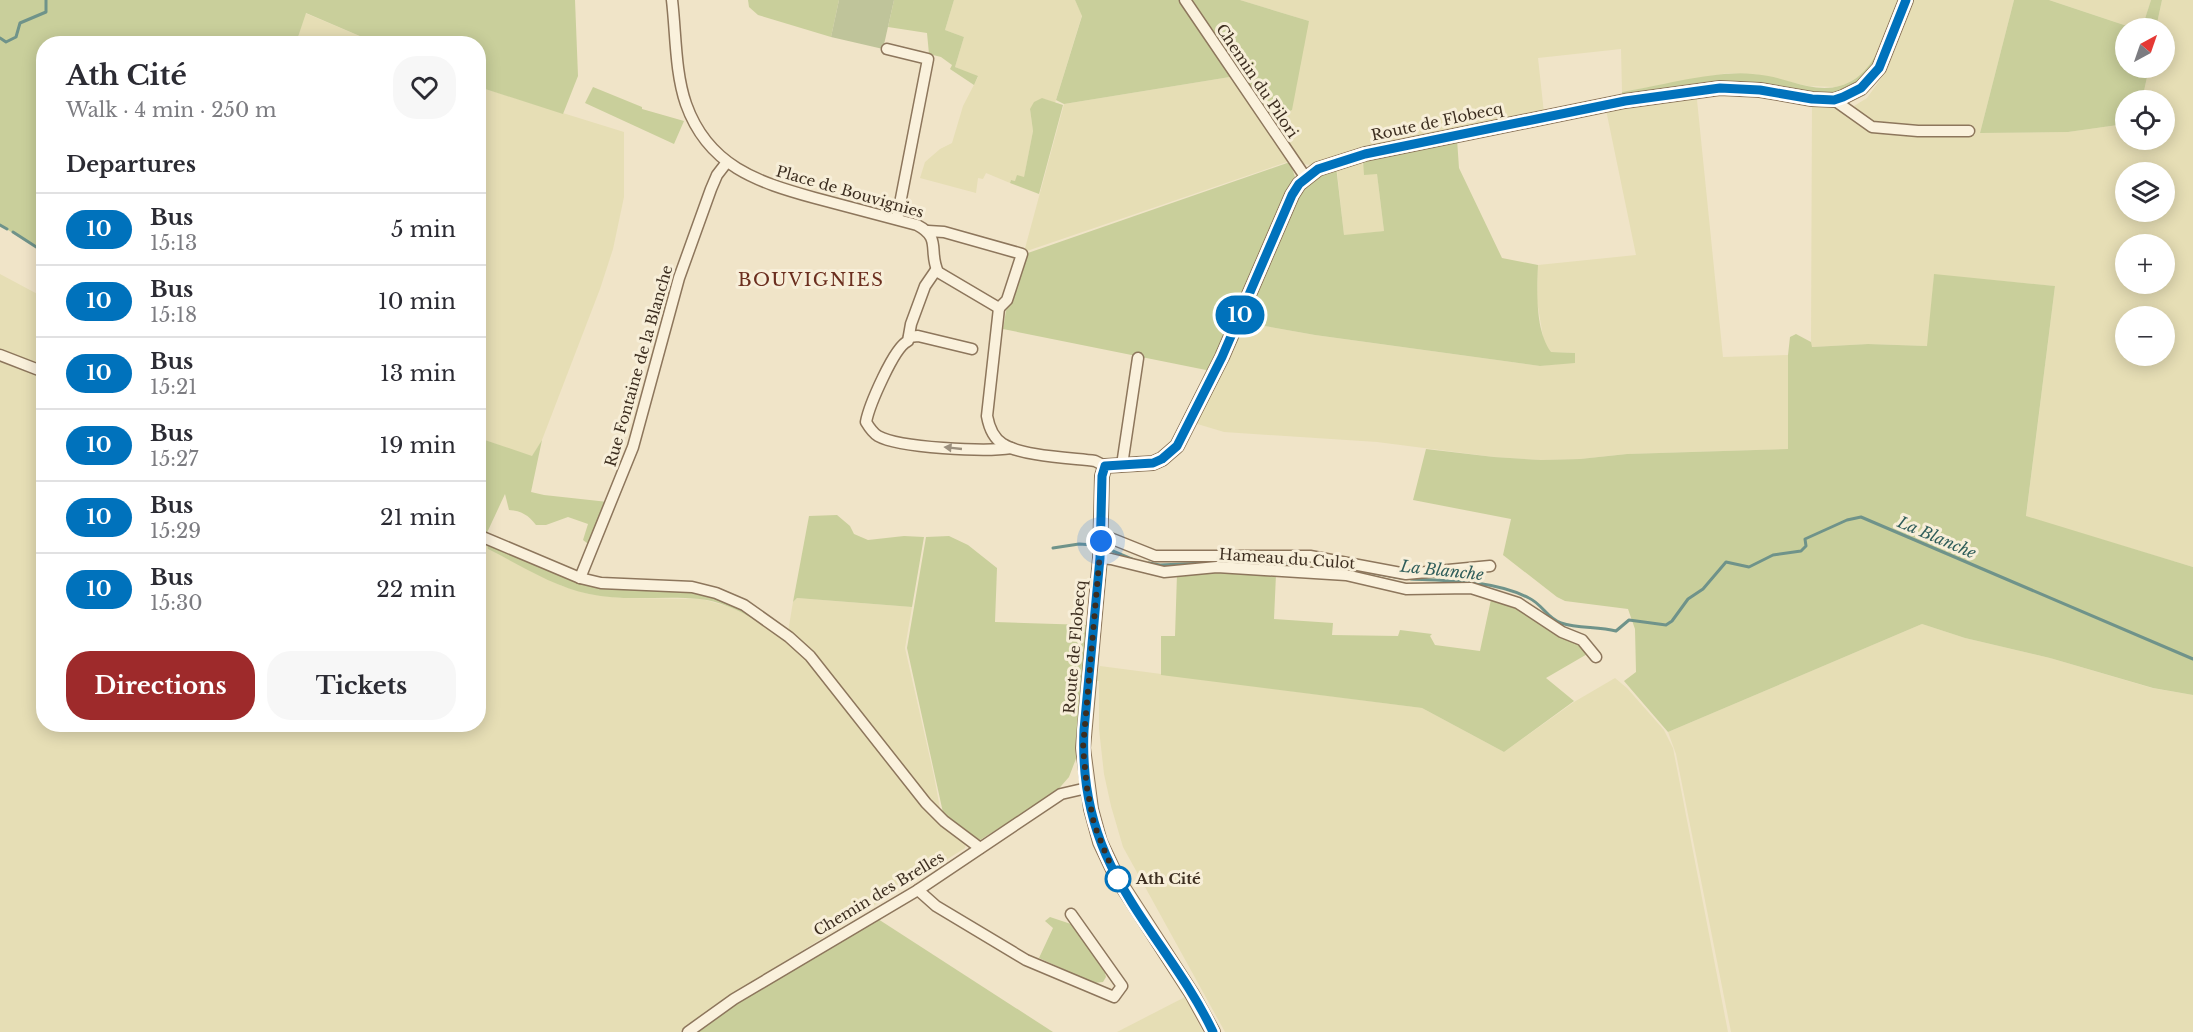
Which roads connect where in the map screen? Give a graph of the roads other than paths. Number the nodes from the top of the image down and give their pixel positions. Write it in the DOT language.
graph roads {
  1 [pos="672,0"];
  2 [pos="1185,0"];
  3 [pos="1906,0"];
  4 [pos="887,49"];
  5 [pos="1834,100"];
  6 [pos="1969,131"];
  7 [pos="727,162"];
  8 [pos="1305,178"];
  9 [pos="897,219"];
  10 [pos="928,231"];
  11 [pos="936,270"];
  12 [pos="999,308"];
  13 [pos="909,337"];
  14 [pos="972,349"];
  15 [pos="0,355"];
  16 [pos="1138,358"];
  17 [pos="36,369"];
  18 [pos="1011,448"];
  19 [pos="1122,465"];
  20 [pos="1105,466"];
  21 [pos="486,538"];
  22 [pos="1100,545"];
  23 [pos="1490,566"];
  24 [pos="579,579"];
  25 [pos="1596,657"];
  26 [pos="1087,788"];
  27 [pos="980,848"];
  28 [pos="918,890"];
  29 [pos="1071,914"];
  30 [pos="688,1032"];
  31 [pos="1213,1032"];
  1 -- 7 [label="street, Place de Bouvignies"];
  2 -- 8 [label="street, Chemin du Pilori"];
  3 -- 5 [label="street, Route de Flobecq"];
  4 -- 9 [label="street"];
  5 -- 6 [label="street"];
  5 -- 8 [label="street, Route de Flobecq"];
  7 -- 9 [label="street, Place de Bouvignies"];
  7 -- 24 [label="street, Rue Fontaine de la Blanche"];
  8 -- 19 [label="street, Route de Flobecq"];
  9 -- 10 [label="street, Place de Bouvignies"];
  10 -- 11 [label="street, Place de Bouvignies"];
  10 -- 12 [label="street"];
  11 -- 12 [label="street"];
  11 -- 13 [label="street"];
  12 -- 18 [label="street"];
  13 -- 14 [label="street"];
  18 -- 13 [label="street, one-way"];
  15 -- 17 [label="street"];
  16 -- 19 [label="street"];
  18 -- 20 [label="street"];
  19 -- 20 [label="street, Route de Flobecq"];
  20 -- 22 [label="street, Route de Flobecq"];
  21 -- 24 [label="street"];
  22 -- 23 [label="street"];
  22 -- 25 [label="street, Hameau du Culot"];
  22 -- 26 [label="street, Route de Flobecq"];
  24 -- 27 [label="street"];
  26 -- 27 [label="street, Chemin des Brelles"];
  26 -- 31 [label="street, Route de Flobecq"];
  27 -- 28 [label="street, Chemin des Brelles"];
  28 -- 29 [label="street"];
  28 -- 30 [label="street, Chemin des Brelles"];
}
